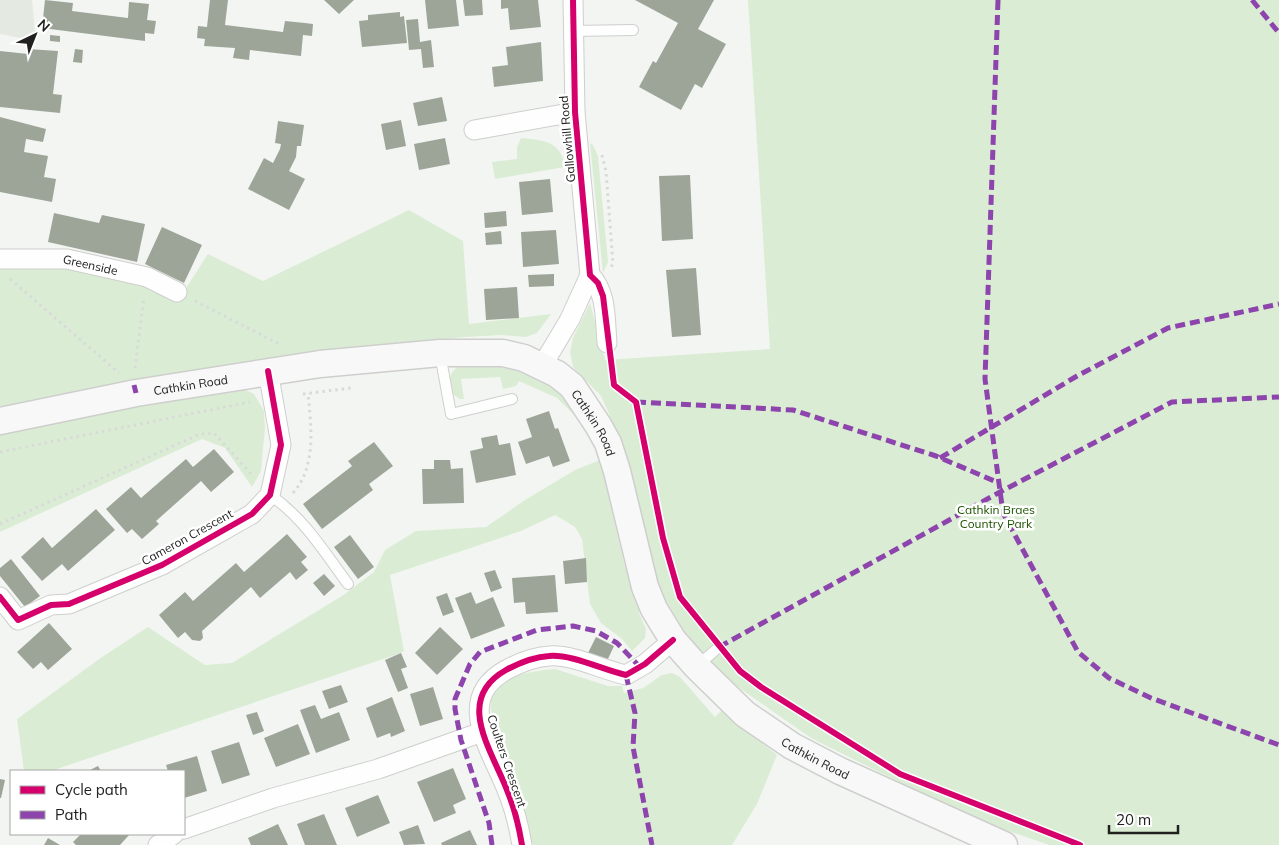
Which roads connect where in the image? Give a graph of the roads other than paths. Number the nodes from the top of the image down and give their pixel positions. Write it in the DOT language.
graph roads {
  1 [pos="573,0"];
  2 [pos="633,30"];
  3 [pos="573,31"];
  4 [pos="575,112"];
  5 [pos="474,130"];
  6 [pos="0,259"];
  7 [pos="590,275"];
  8 [pos="177,292"];
  9 [pos="607,343"];
  10 [pos="440,354"];
  11 [pos="542,366"];
  12 [pos="268,371"];
  13 [pos="512,398"];
  14 [pos="0,421"];
  15 [pos="276,499"];
  16 [pos="348,584"];
  17 [pos="0,597"];
  18 [pos="672,640"];
  19 [pos="719,647"];
  20 [pos="696,666"];
  21 [pos="482,732"];
  22 [pos="185,829"];
  23 [pos="173,835"];
  24 [pos="158,845"];
  25 [pos="522,845"];
  26 [pos="1004,845"];
  1 -- 3 [label="street, Gallowhill Road"];
  2 -- 3 [label="lane"];
  3 -- 4 [label="street, Gallowhill Road"];
  4 -- 5 [label="street"];
  4 -- 7 [label="street, Gallowhill Road"];
  6 -- 8 [label="street, Greenside"];
  7 -- 9 [label="street"];
  7 -- 11 [label="street, Gallowhill Road"];
  10 -- 11 [label="main road, Cathkin Road"];
  10 -- 12 [label="main road, Cathkin Road"];
  10 -- 13 [label="lane"];
  11 -- 18 [label="main road, Cathkin Road"];
  12 -- 14 [label="main road, Cathkin Road"];
  12 -- 15 [label="street, Cameron Crescent"];
  15 -- 16 [label="lane"];
  15 -- 17 [label="street, Cameron Crescent"];
  18 -- 20 [label="main road, Cathkin Road"];
  18 -- 21 [label="street, Coulters Crescent"];
  19 -- 20 [label="lane"];
  20 -- 26 [label="main road, Cathkin Road"];
  21 -- 22 [label="street, Coulters Crescent"];
  21 -- 25 [label="street, Coulters Crescent"];
  23 -- 24 [label="street"];
}
